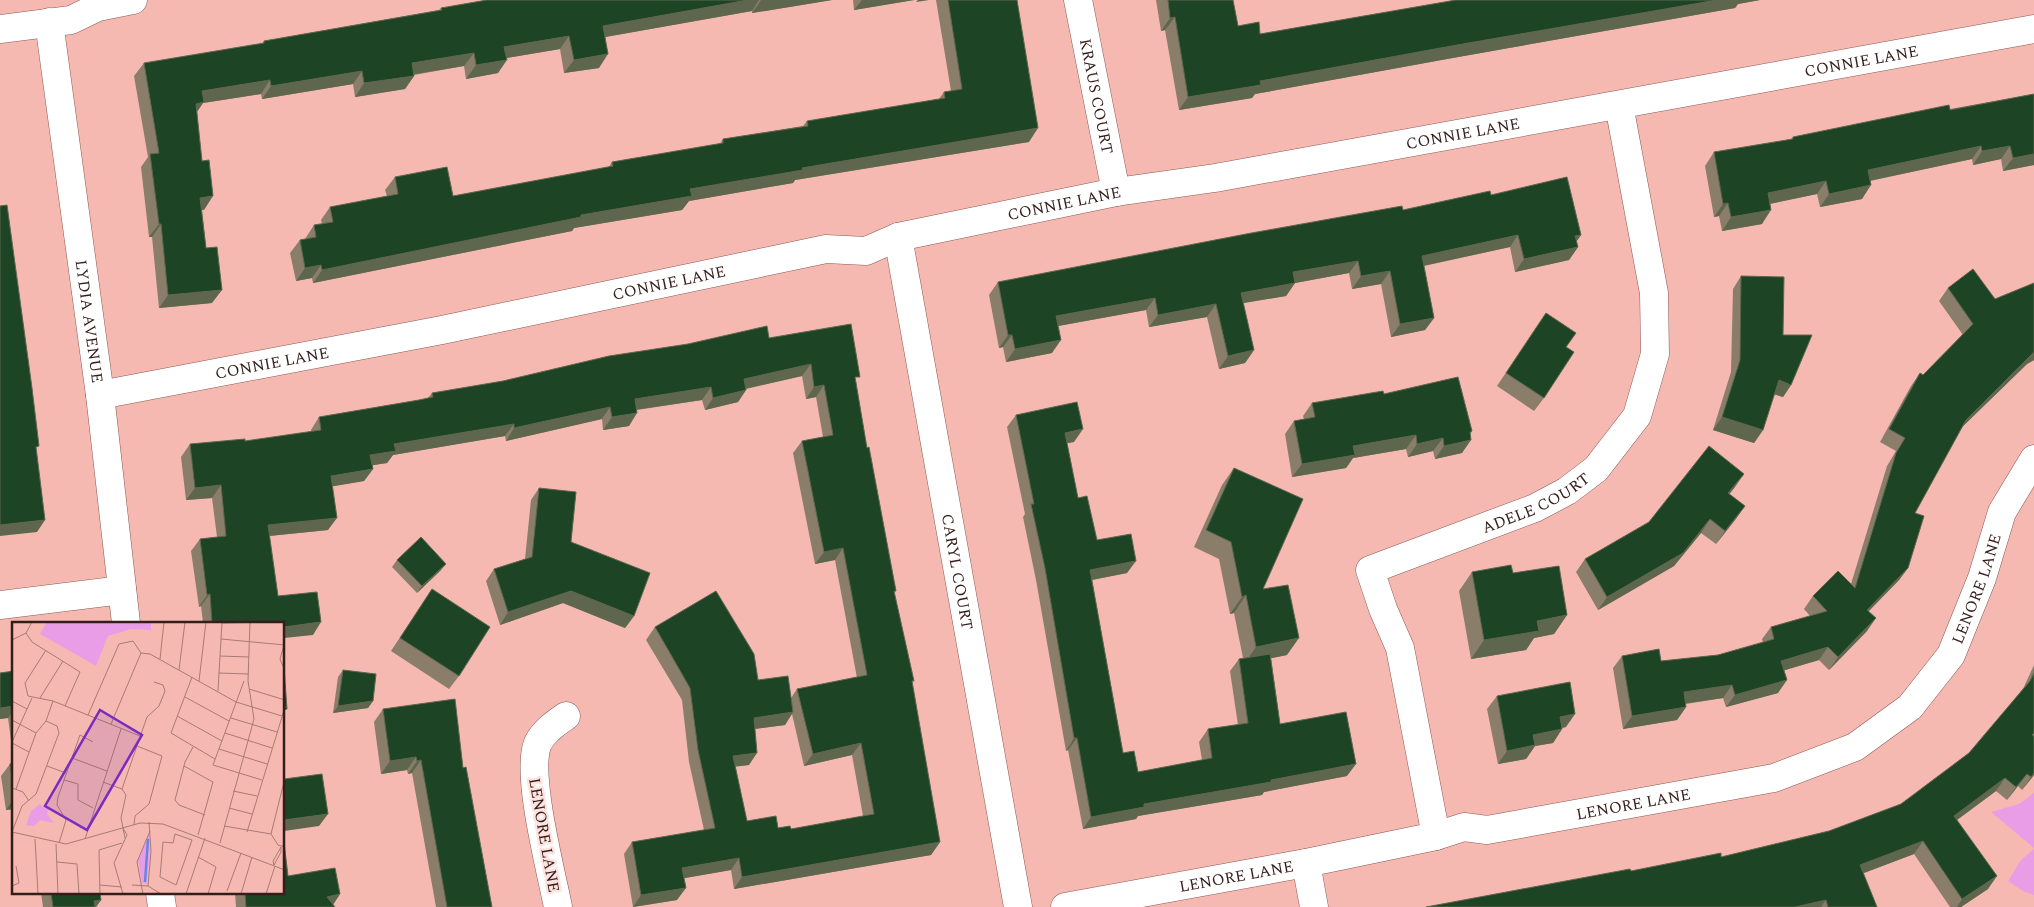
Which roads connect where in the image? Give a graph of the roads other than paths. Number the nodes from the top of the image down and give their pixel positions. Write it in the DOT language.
graph roads {
  1 [pos="133,0"];
  2 [pos="1078,0"];
  3 [pos="49,22"];
  4 [pos="2034,29"];
  5 [pos="0,30"];
  6 [pos="1619,105"];
  7 [pos="1116,192"];
  8 [pos="898,237"];
  9 [pos="100,396"];
  10 [pos="2034,459"];
  11 [pos="122,590"];
  12 [pos="0,605"];
  13 [pos="126,622"];
  14 [pos="566,716"];
  15 [pos="1436,836"];
  16 [pos="1306,863"];
  17 [pos="160,894"];
  18 [pos="162,907"];
  19 [pos="558,907"];
  20 [pos="1018,907"];
  21 [pos="1065,907"];
  22 [pos="1314,907"];
  1 -- 3 [label="street"];
  2 -- 7 [label="street, KRAUS COURT"];
  3 -- 5 [label="street"];
  3 -- 9 [label="street, LYDIA AVENUE"];
  4 -- 6 [label="street, CONNIE LANE"];
  6 -- 7 [label="street, CONNIE LANE"];
  6 -- 15 [label="street, ADELE COURT"];
  7 -- 8 [label="street, CONNIE LANE"];
  8 -- 9 [label="street, CONNIE LANE"];
  8 -- 20 [label="street, CARYL COURT"];
  9 -- 11 [label="street, LYDIA AVENUE"];
  10 -- 15 [label="street, LENORE LANE"];
  11 -- 12 [label="street"];
  11 -- 13 [label="street, LYDIA AVENUE"];
  14 -- 19 [label="street, LENORE LANE"];
  15 -- 16 [label="street, LENORE LANE"];
  16 -- 21 [label="street, LENORE LANE"];
  16 -- 22 [label="street"];
  17 -- 18 [label="street"];
}
